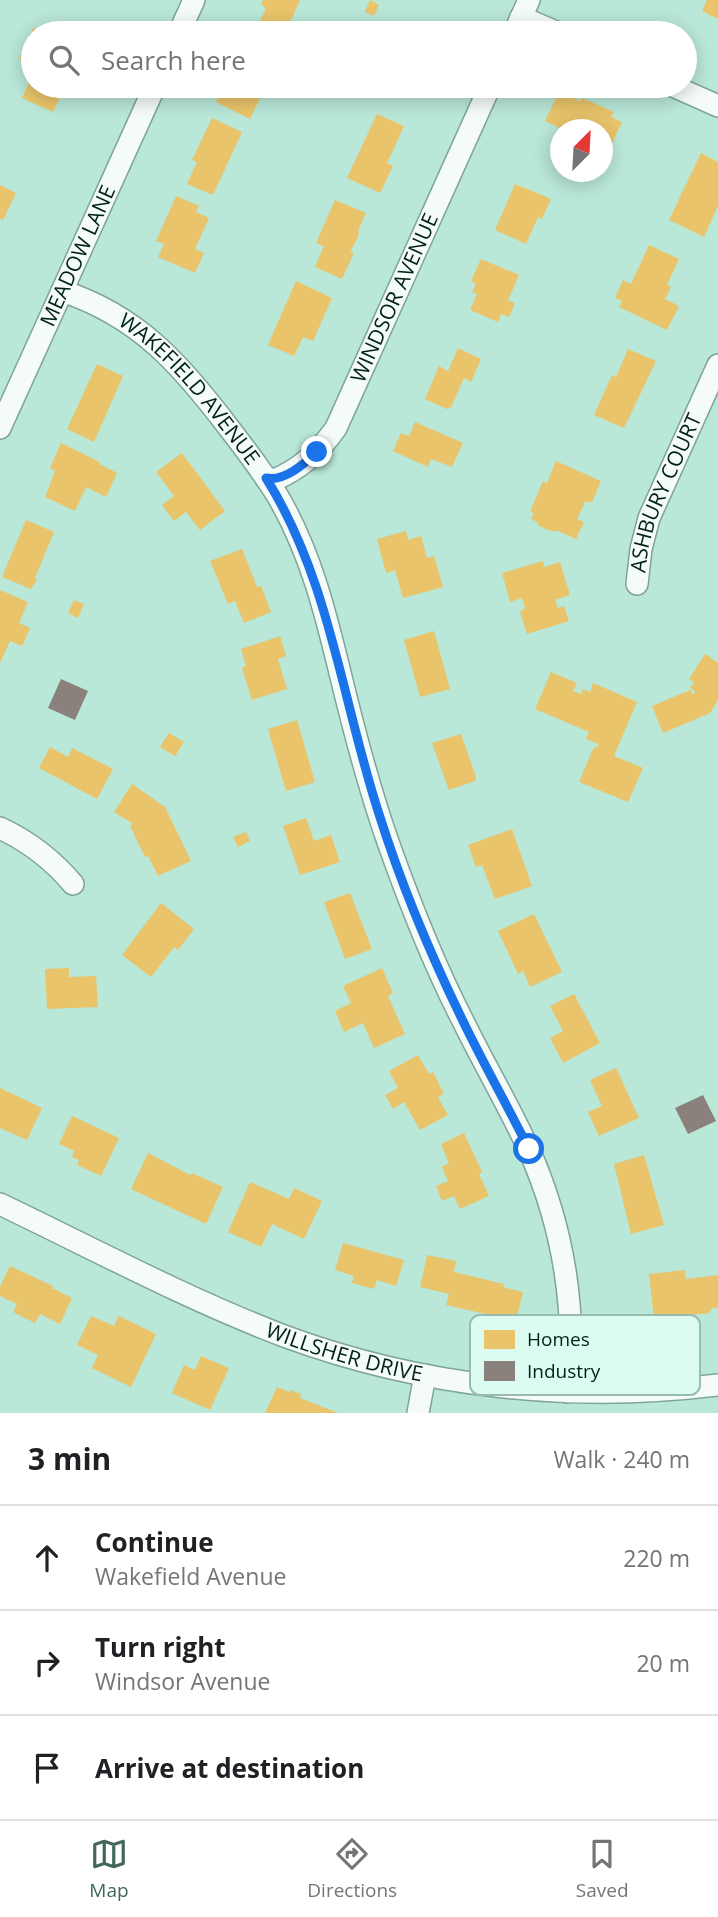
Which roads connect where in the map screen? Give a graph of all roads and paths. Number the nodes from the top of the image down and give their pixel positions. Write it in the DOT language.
graph roads {
  1 [pos="194,0"];
  2 [pos="184,21"];
  3 [pos="697,97"];
  4 [pos="150,98"];
  5 [pos="485,98"];
  6 [pos="718,106"];
  7 [pos="62,291"];
  8 [pos="718,365"];
  9 [pos="0,428"];
  10 [pos="266,478"];
  11 [pos="637,584"];
  12 [pos="0,828"];
  13 [pos="73,884"];
  14 [pos="0,1204"];
  15 [pos="570,1315"];
  16 [pos="425,1375"];
  17 [pos="470,1382"];
  18 [pos="718,1385"];
  19 [pos="700,1386"];
  20 [pos="418,1413"];
  1 -- 2 [label="street"];
  3 -- 6 [label="street"];
  4 -- 7 [label="street, MEADOW LANE"];
  5 -- 10 [label="street, WINDSOR AVENUE"];
  7 -- 9 [label="street, MEADOW LANE"];
  7 -- 10 [label="street, WAKEFIELD AVENUE"];
  8 -- 11 [label="street, ASHBURY COURT"];
  10 -- 15 [label="street, WAKEFIELD AVENUE"];
  12 -- 13 [label="street"];
  14 -- 16 [label="street, WILLSHER DRIVE"];
  16 -- 17 [label="street, WILLSHER DRIVE"];
  16 -- 20 [label="street"];
  18 -- 19 [label="street, WILLSHER DRIVE"];
}
